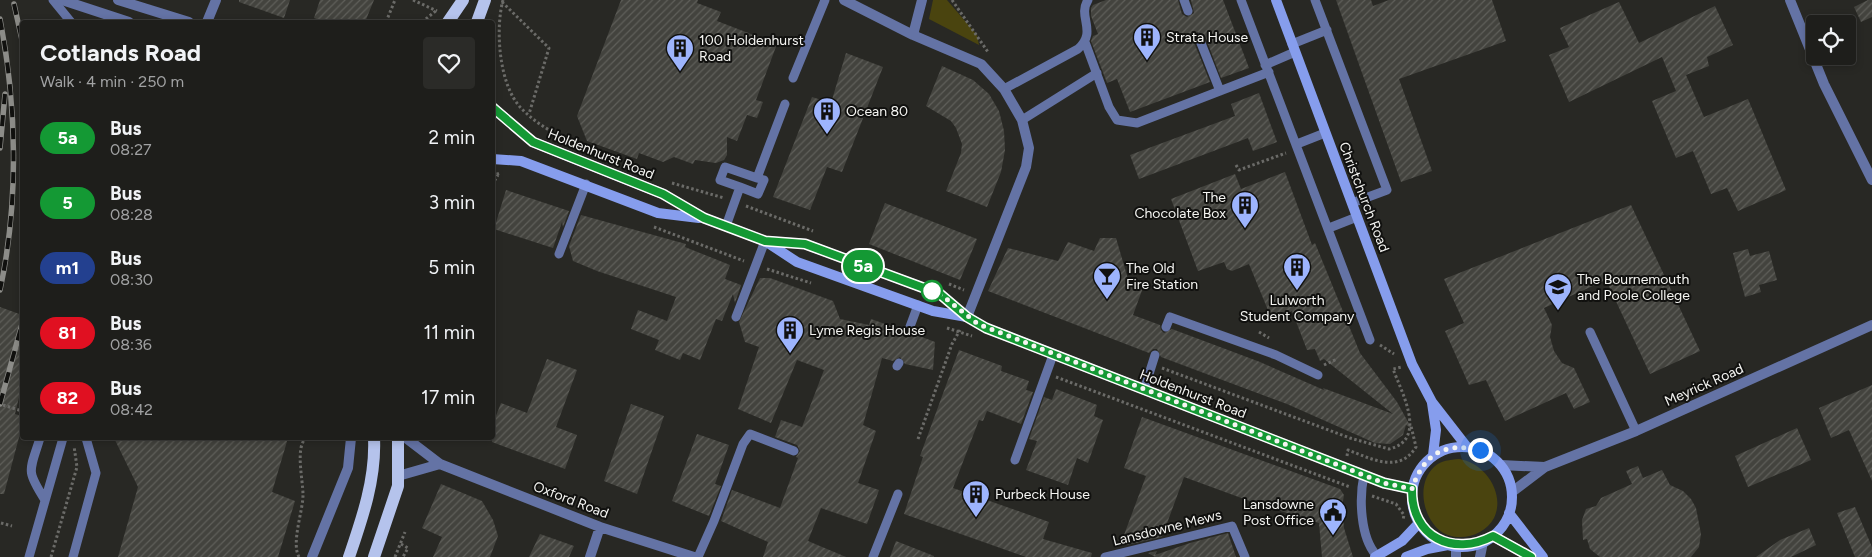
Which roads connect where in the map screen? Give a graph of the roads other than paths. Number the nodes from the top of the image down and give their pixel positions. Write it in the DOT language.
graph roads {
  1 [pos="53,0"];
  2 [pos="62,0"];
  3 [pos="118,0"];
  4 [pos="216,0"];
  5 [pos="463,0"];
  6 [pos="485,0"];
  7 [pos="825,0"];
  8 [pos="844,0"];
  9 [pos="922,0"];
  10 [pos="1088,0"];
  11 [pos="1184,0"];
  12 [pos="1241,0"];
  13 [pos="1276,0"];
  14 [pos="1315,0"];
  15 [pos="1790,0"];
  16 [pos="1188,11"];
  17 [pos="68,20"];
  18 [pos="123,20"];
  19 [pos="183,20"];
  20 [pos="208,20"];
  21 [pos="449,20"];
  22 [pos="477,20"];
  23 [pos="1327,30"];
  24 [pos="913,35"];
  25 [pos="1199,38"];
  26 [pos="1085,42"];
  27 [pos="1294,48"];
  28 [pos="1267,68"];
  29 [pos="1097,73"];
  30 [pos="793,78"];
  31 [pos="1004,89"];
  32 [pos="1220,91"];
  33 [pos="785,104"];
  34 [pos="495,110"];
  35 [pos="1022,120"];
  36 [pos="1325,132"];
  37 [pos="1297,146"];
  38 [pos="495,159"];
  39 [pos="757,178"];
  40 [pos="1872,180"];
  41 [pos="586,184"];
  42 [pos="740,187"];
  43 [pos="1352,203"];
  44 [pos="1357,217"];
  45 [pos="704,218"];
  46 [pos="726,226"];
  47 [pos="1328,228"];
  48 [pos="765,241"];
  49 [pos="559,254"];
  50 [pos="918,306"];
  51 [pos="736,317"];
  52 [pos="967,317"];
  53 [pos="1872,325"];
  54 [pos="1166,327"];
  55 [pos="908,332"];
  56 [pos="1590,332"];
  57 [pos="1370,340"];
  58 [pos="1053,354"];
  59 [pos="1155,355"];
  60 [pos="1318,375"];
  61 [pos="1144,390"];
  62 [pos="1432,402"];
  63 [pos="1636,431"];
  64 [pos="39,440"];
  65 [pos="62,440"];
  66 [pos="87,440"];
  67 [pos="351,440"];
  68 [pos="374,440"];
  69 [pos="398,440"];
  70 [pos="409,440"];
  71 [pos="1467,447"];
  72 [pos="794,450"];
  73 [pos="1434,454"];
  74 [pos="1015,460"];
  75 [pos="440,464"];
  76 [pos="1501,465"];
  77 [pos="1546,467"];
  78 [pos="1364,475"];
  79 [pos="398,476"];
  80 [pos="1412,489"];
  81 [pos="1512,492"];
  82 [pos="898,494"];
  83 [pos="44,500"];
  84 [pos="1510,513"];
  85 [pos="1419,523"];
  86 [pos="600,526"];
  87 [pos="1493,536"];
  88 [pos="1483,542"];
  89 [pos="1454,550"];
  90 [pos="1376,556"];
  91 [pos="29,557"];
  92 [pos="73,557"];
  93 [pos="312,557"];
  94 [pos="349,557"];
  95 [pos="374,557"];
  96 [pos="590,557"];
  97 [pos="694,557"];
  98 [pos="698,557"];
  99 [pos="873,557"];
  100 [pos="1105,557"];
  101 [pos="1245,557"];
  102 [pos="1406,557"];
  103 [pos="1480,557"];
  104 [pos="1531,557"];
  105 [pos="1544,557"];
  1 -- 17 [label="lane"];
  2 -- 18 [label="street"];
  3 -- 19 [label="street"];
  4 -- 20 [label="street"];
  5 -- 21 [label="main road"];
  6 -- 22 [label="main road"];
  7 -- 30 [label="lane"];
  8 -- 24 [label="street"];
  9 -- 24 [label="street"];
  10 -- 26 [label="lane"];
  11 -- 16 [label="lane"];
  12 -- 28 [label="lane"];
  13 -- 27 [label="main road, Christchurch Road"];
  14 -- 23 [label="lane"];
  15 -- 40 [label="street"];
  23 -- 27 [label="lane"];
  23 -- 43 [label="lane"];
  24 -- 31 [label="street"];
  25 -- 32 [label="lane"];
  26 -- 29 [label="lane"];
  26 -- 31 [label="lane"];
  27 -- 28 [label="lane"];
  27 -- 36 [label="main road, Christchurch Road"];
  28 -- 32 [label="lane"];
  28 -- 37 [label="lane"];
  29 -- 32 [label="lane"];
  29 -- 35 [label="lane"];
  31 -- 35 [label="street"];
  33 -- 39 [label="lane"];
  34 -- 45 [label="main road, Holdenhurst Road"];
  35 -- 52 [label="street"];
  36 -- 37 [label="lane"];
  36 -- 43 [label="main road, Christchurch Road"];
  37 -- 47 [label="lane"];
  38 -- 41 [label="main road, Holdenhurst Road"];
  39 -- 42 [label="lane"];
  39 -- 42 [label="lane"];
  41 -- 45 [label="main road, Holdenhurst Road"];
  41 -- 49 [label="lane"];
  42 -- 46 [label="lane"];
  43 -- 44 [label="main road, Christchurch Road"];
  44 -- 47 [label="lane"];
  44 -- 62 [label="main road, Christchurch Road"];
  45 -- 46 [label="main road, Holdenhurst Road"];
  46 -- 48 [label="main road, Holdenhurst Road"];
  47 -- 57 [label="lane"];
  48 -- 50 [label="main road, Holdenhurst Road"];
  48 -- 51 [label="lane"];
  48 -- 52 [label="main road, Holdenhurst Road"];
  50 -- 52 [label="main road, Holdenhurst Road"];
  50 -- 55 [label="lane"];
  52 -- 58 [label="main road, Holdenhurst Road"];
  53 -- 63 [label="street, Meyrick Road"];
  54 -- 60 [label="lane"];
  56 -- 63 [label="lane"];
  58 -- 61 [label="main road, Holdenhurst Road"];
  58 -- 74 [label="lane"];
  59 -- 61 [label="lane"];
  61 -- 78 [label="main road, Holdenhurst Road"];
  62 -- 71 [label="main road, Christchurch Road"];
  62 -- 73 [label="main road, Christchurch Road"];
  63 -- 77 [label="street, Meyrick Road"];
  64 -- 83 [label="lane"];
  65 -- 83 [label="lane"];
  66 -- 92 [label="lane"];
  67 -- 93 [label="street"];
  68 -- 94 [label="main road"];
  69 -- 79 [label="main road"];
  70 -- 75 [label="street, Oxford Road"];
  71 -- 73 [label="main road"];
  71 -- 76 [label="main road"];
  72 -- 98 [label="lane"];
  73 -- 80 [label="main road"];
  75 -- 79 [label="street"];
  75 -- 86 [label="street, Oxford Road"];
  76 -- 77 [label="street, Meyrick Road"];
  76 -- 81 [label="main road"];
  77 -- 81 [label="street, Meyrick Road"];
  78 -- 80 [label="main road, Holdenhurst Road"];
  78 -- 90 [label="lane"];
  79 -- 95 [label="main road"];
  80 -- 85 [label="main road"];
  81 -- 84 [label="main road"];
  82 -- 99 [label="lane"];
  83 -- 91 [label="lane"];
  84 -- 87 [label="main road"];
  84 -- 105 [label="main road"];
  85 -- 89 [label="main road"];
  85 -- 90 [label="main road"];
  86 -- 96 [label="street"];
  86 -- 97 [label="street, Oxford Road"];
  87 -- 88 [label="main road"];
  87 -- 104 [label="main road"];
  88 -- 89 [label="main road"];
  88 -- 103 [label="street"];
  89 -- 102 [label="main road"];
  100 -- 101 [label="lane, Lansdowne Mews"];
}
